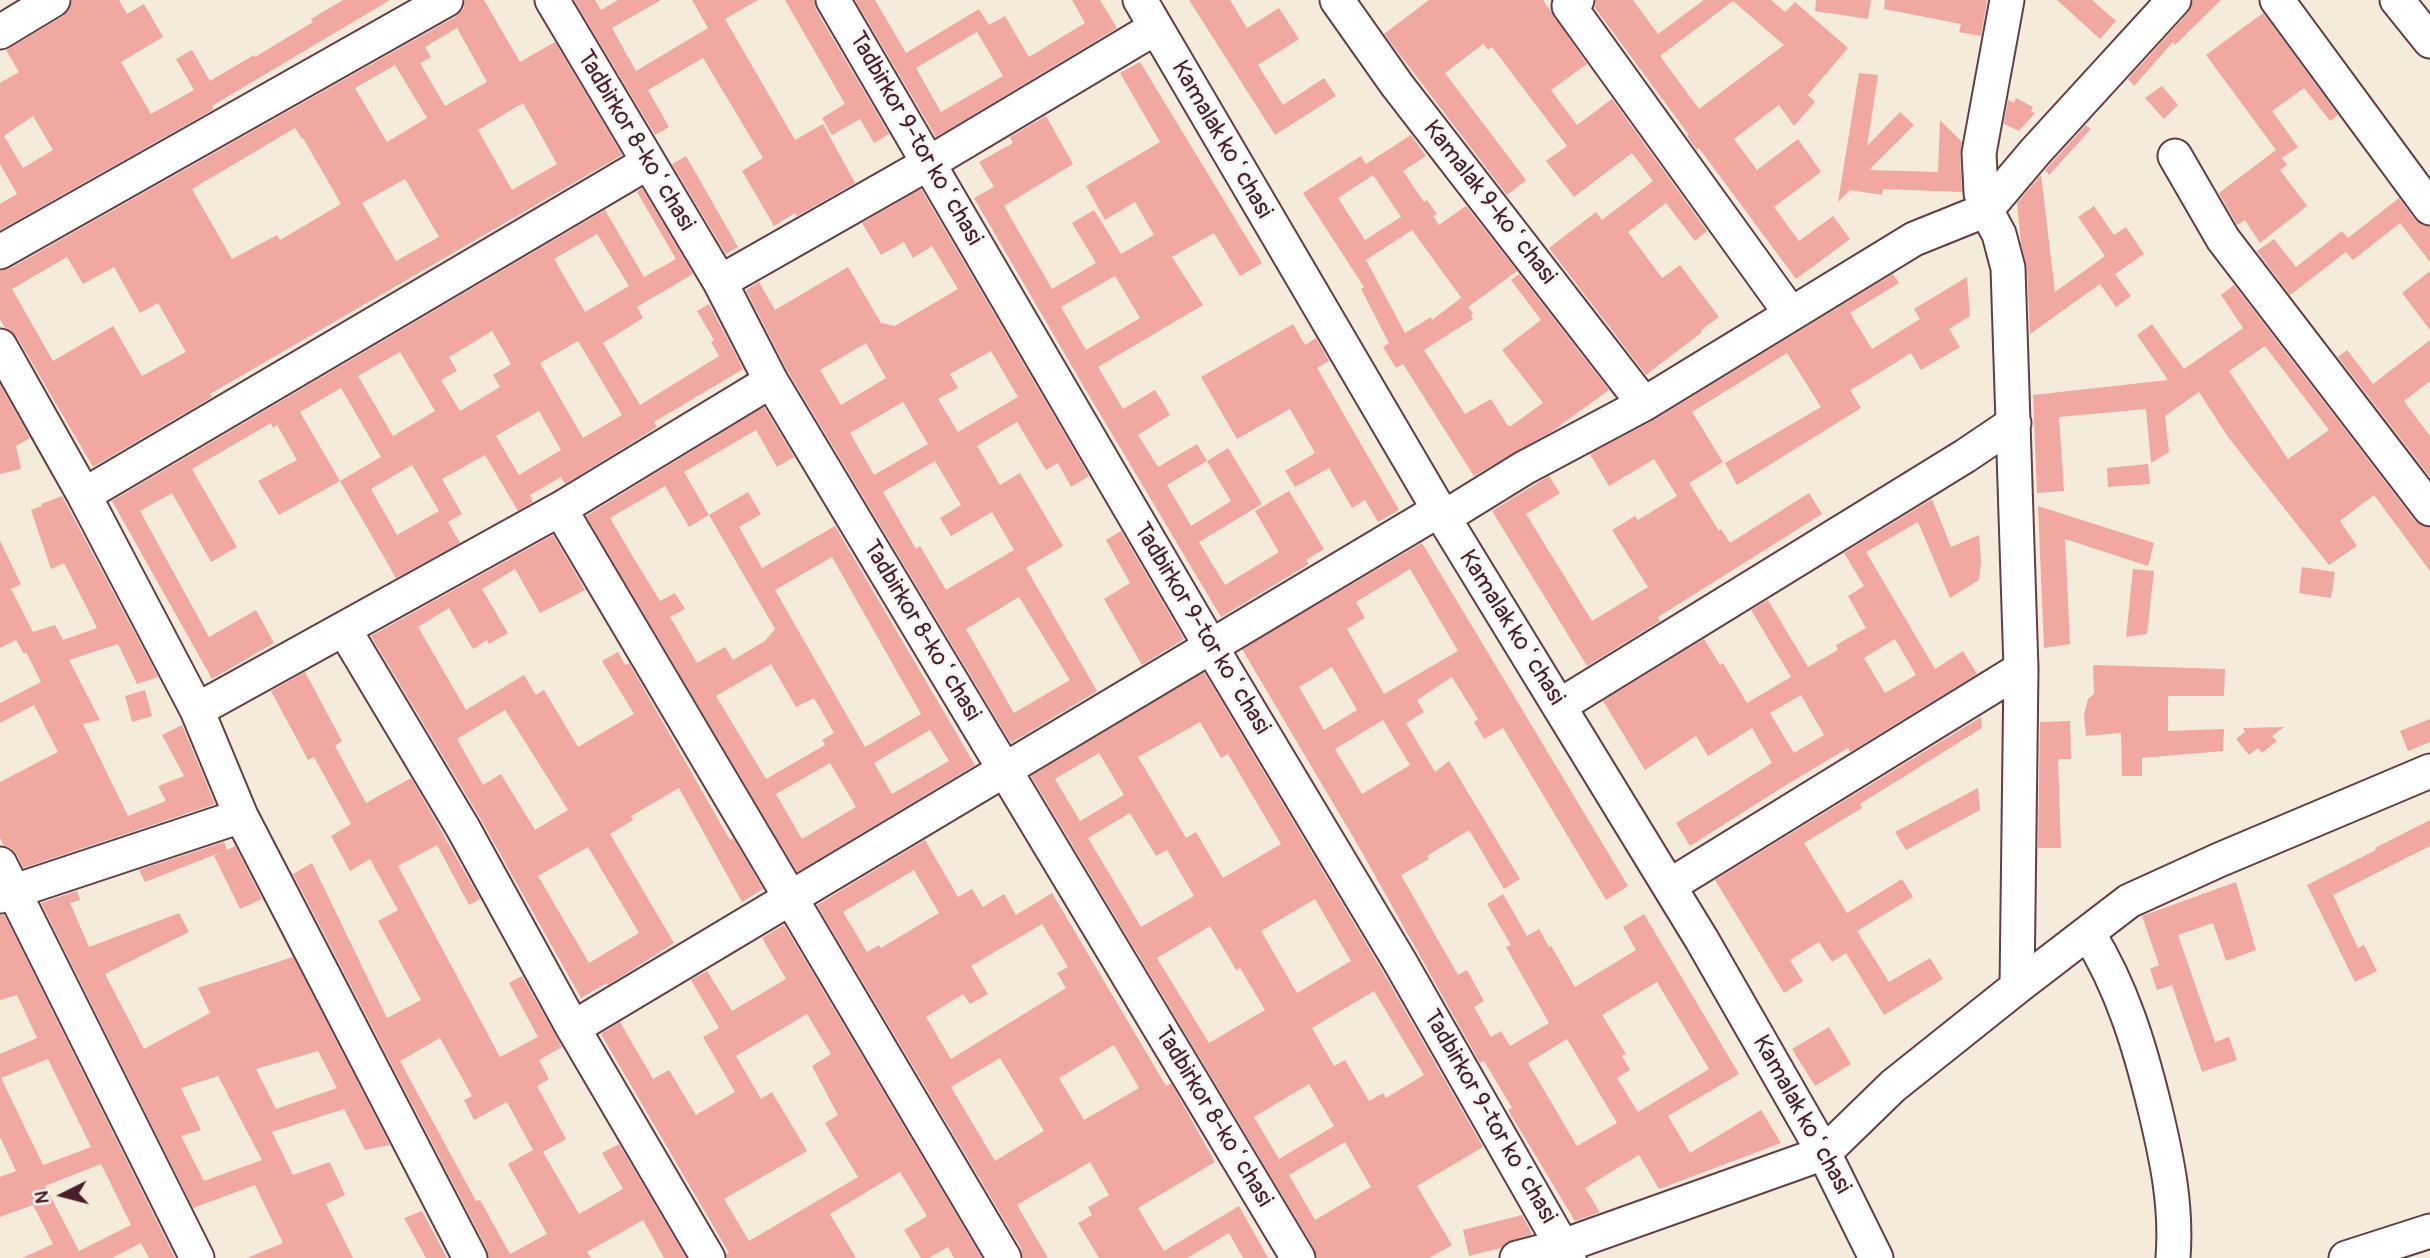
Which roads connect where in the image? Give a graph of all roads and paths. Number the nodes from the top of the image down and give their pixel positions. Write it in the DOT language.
graph roads {
  1 [pos="53,0"];
  2 [pos="446,0"];
  3 [pos="552,0"];
  4 [pos="833,0"];
  5 [pos="1337,0"];
  6 [pos="2007,0"];
  7 [pos="2174,0"];
  8 [pos="2277,0"];
  9 [pos="2397,0"];
  10 [pos="1570,2"];
  11 [pos="1148,14"];
  12 [pos="0,32"];
  13 [pos="2430,41"];
  14 [pos="2175,156"];
  15 [pos="647,163"];
  16 [pos="929,163"];
  17 [pos="2430,208"];
  18 [pos="1986,210"];
  19 [pos="0,252"];
  20 [pos="720,282"];
  21 [pos="1791,314"];
  22 [pos="0,346"];
  23 [pos="771,381"];
  24 [pos="1644,404"];
  25 [pos="2014,423"];
  26 [pos="84,495"];
  27 [pos="560,509"];
  28 [pos="2430,509"];
  29 [pos="1441,514"];
  30 [pos="344,629"];
  31 [pos="1210,645"];
  32 [pos="2021,669"];
  33 [pos="1559,706"];
  34 [pos="197,710"];
  35 [pos="1005,770"];
  36 [pos="2430,771"];
  37 [pos="241,816"];
  38 [pos="5,883"];
  39 [pos="1669,886"];
  40 [pos="792,898"];
  41 [pos="2088,933"];
  42 [pos="2017,987"];
  43 [pos="573,1028"];
  44 [pos="1824,1153"];
  45 [pos="2430,1231"];
  46 [pos="2174,1243"];
  47 [pos="1566,1252"];
  48 [pos="2380,1253"];
  49 [pos="197,1258"];
  50 [pos="470,1258"];
  51 [pos="708,1258"];
  52 [pos="1004,1258"];
  53 [pos="1298,1258"];
  54 [pos="1517,1258"];
  55 [pos="1876,1258"];
  56 [pos="2195,1258"];
  57 [pos="2346,1258"];
  1 -- 12 [label="street"];
  2 -- 19 [label="street"];
  3 -- 15 [label="street, Tadbirkor 8-koʻchasi"];
  4 -- 16 [label="street, Tadbirkor 9-tor koʻchasi"];
  5 -- 24 [label="street, Kamalak 9-koʻchasi"];
  6 -- 18 [label="street"];
  7 -- 18 [label="street"];
  8 -- 17 [label="street"];
  9 -- 13 [label="street"];
  10 -- 21 [label="street"];
  11 -- 16 [label="street"];
  11 -- 29 [label="street, Kamalak koʻchasi"];
  14 -- 28 [label="street"];
  15 -- 20 [label="street, Tadbirkor 8-koʻchasi"];
  15 -- 26 [label="street"];
  16 -- 20 [label="street"];
  16 -- 31 [label="street, Tadbirkor 9-tor koʻchasi"];
  18 -- 21 [label="street"];
  18 -- 25 [label="street"];
  20 -- 23 [label="street, Tadbirkor 8-koʻchasi"];
  21 -- 24 [label="street"];
  22 -- 26 [label="street"];
  23 -- 27 [label="street"];
  23 -- 35 [label="street, Tadbirkor 8-koʻchasi"];
  24 -- 29 [label="street"];
  25 -- 32 [label="street"];
  25 -- 33 [label="street"];
  26 -- 34 [label="street"];
  27 -- 30 [label="street"];
  27 -- 40 [label="street"];
  29 -- 31 [label="street"];
  29 -- 33 [label="street, Kamalak koʻchasi"];
  30 -- 34 [label="street"];
  30 -- 43 [label="street"];
  31 -- 35 [label="street"];
  31 -- 47 [label="street, Tadbirkor 9-tor koʻchasi"];
  32 -- 39 [label="street"];
  32 -- 42 [label="street"];
  33 -- 39 [label="street, Kamalak koʻchasi"];
  34 -- 37 [label="street"];
  35 -- 40 [label="street"];
  35 -- 53 [label="street, Tadbirkor 8-koʻchasi"];
  36 -- 41 [label="street"];
  37 -- 38 [label="street"];
  37 -- 50 [label="street"];
  38 -- 49 [label="street"];
  39 -- 44 [label="street, Kamalak koʻchasi"];
  40 -- 43 [label="street"];
  40 -- 52 [label="street"];
  41 -- 42 [label="street"];
  41 -- 46 [label="street"];
  42 -- 44 [label="street"];
  43 -- 51 [label="street"];
  44 -- 47 [label="street"];
  44 -- 55 [label="street, Kamalak koʻchasi"];
  45 -- 48 [label="street"];
  46 -- 56 [label="street"];
  47 -- 54 [label="street"];
  48 -- 57 [label="street"];
}
